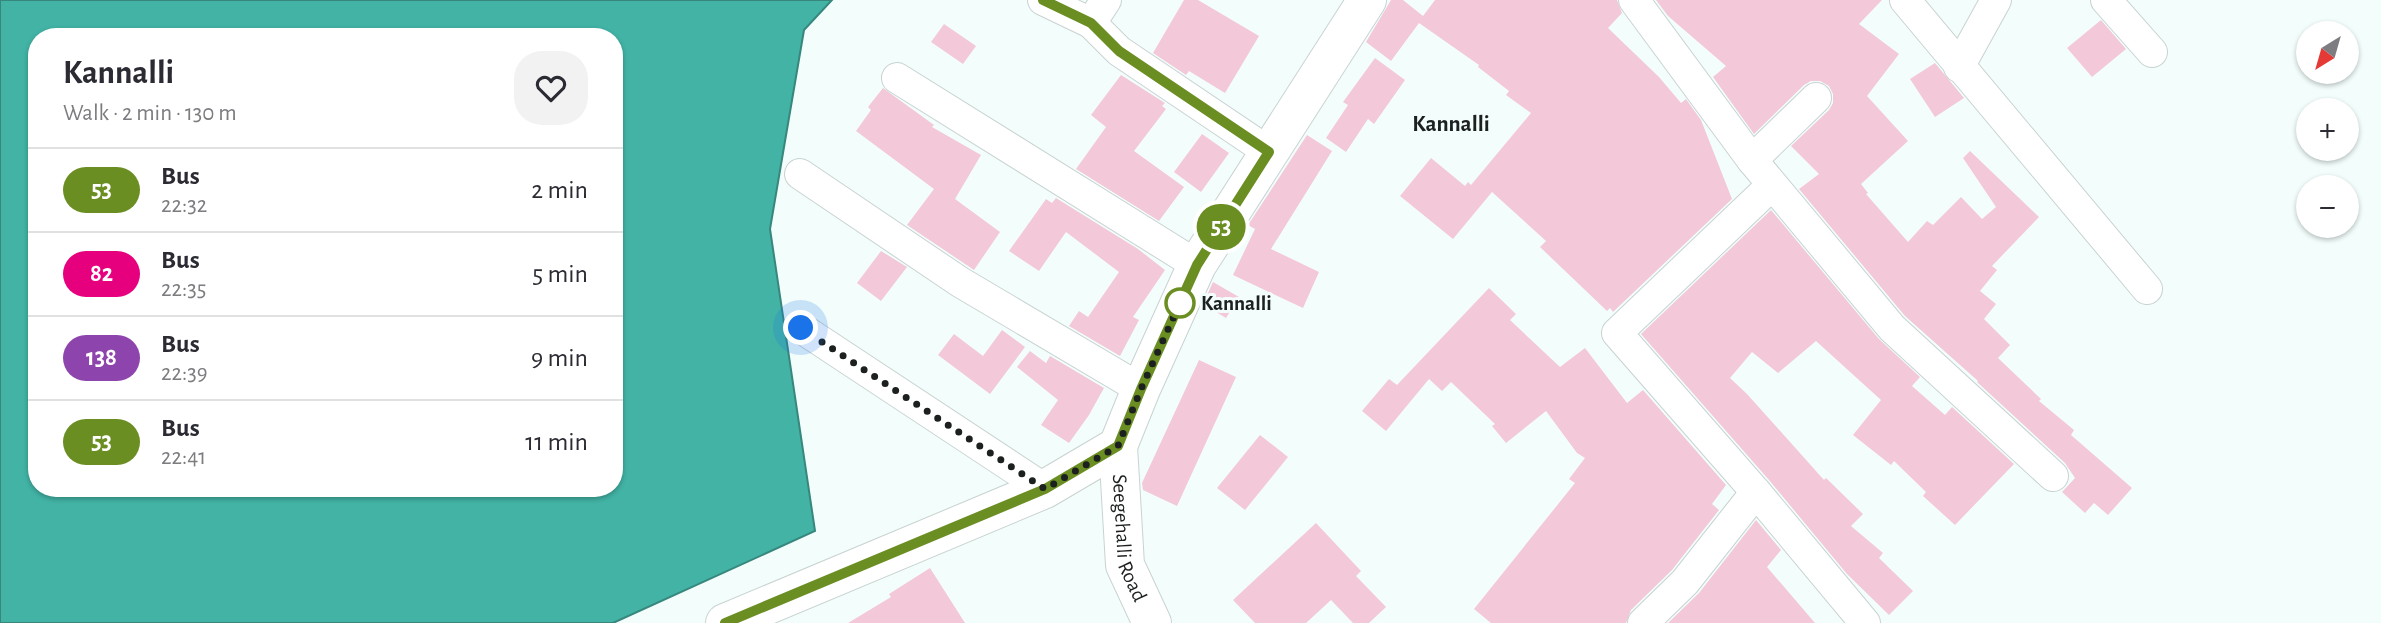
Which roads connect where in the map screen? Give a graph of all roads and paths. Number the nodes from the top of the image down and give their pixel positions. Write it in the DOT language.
graph roads {
  1 [pos="1043,0"];
  2 [pos="1367,0"];
  3 [pos="1634,0"];
  4 [pos="1905,0"];
  5 [pos="1996,0"];
  6 [pos="2106,0"];
  7 [pos="1098,12"];
  8 [pos="2152,52"];
  9 [pos="1959,67"];
  10 [pos="897,78"];
  11 [pos="1816,98"];
  12 [pos="1269,152"];
  13 [pos="1752,160"];
  14 [pos="800,174"];
  15 [pos="1772,185"];
  16 [pos="1197,265"];
  17 [pos="2147,289"];
  18 [pos="801,328"];
  19 [pos="1141,389"];
  20 [pos="1118,446"];
  21 [pos="2053,476"];
  22 [pos="1045,489"];
  23 [pos="1756,492"];
  24 [pos="725,623"];
  25 [pos="1152,623"];
  26 [pos="1643,623"];
  27 [pos="1864,623"];
  1 -- 7 [label="street"];
  2 -- 12 [label="street"];
  3 -- 13 [label="street"];
  4 -- 9 [label="street"];
  5 -- 9 [label="street"];
  6 -- 8 [label="street"];
  7 -- 12 [label="street"];
  9 -- 17 [label="street"];
  10 -- 16 [label="street"];
  11 -- 13 [label="street"];
  12 -- 16 [label="street"];
  13 -- 15 [label="street"];
  14 -- 19 [label="street"];
  15 -- 21 [label="street"];
  15 -- 23 [label="street"];
  16 -- 19 [label="street"];
  18 -- 22 [label="street"];
  19 -- 20 [label="street"];
  20 -- 22 [label="street"];
  20 -- 25 [label="street, Seegehalli Road"];
  22 -- 24 [label="street"];
  23 -- 26 [label="street"];
  23 -- 27 [label="street"];
}
